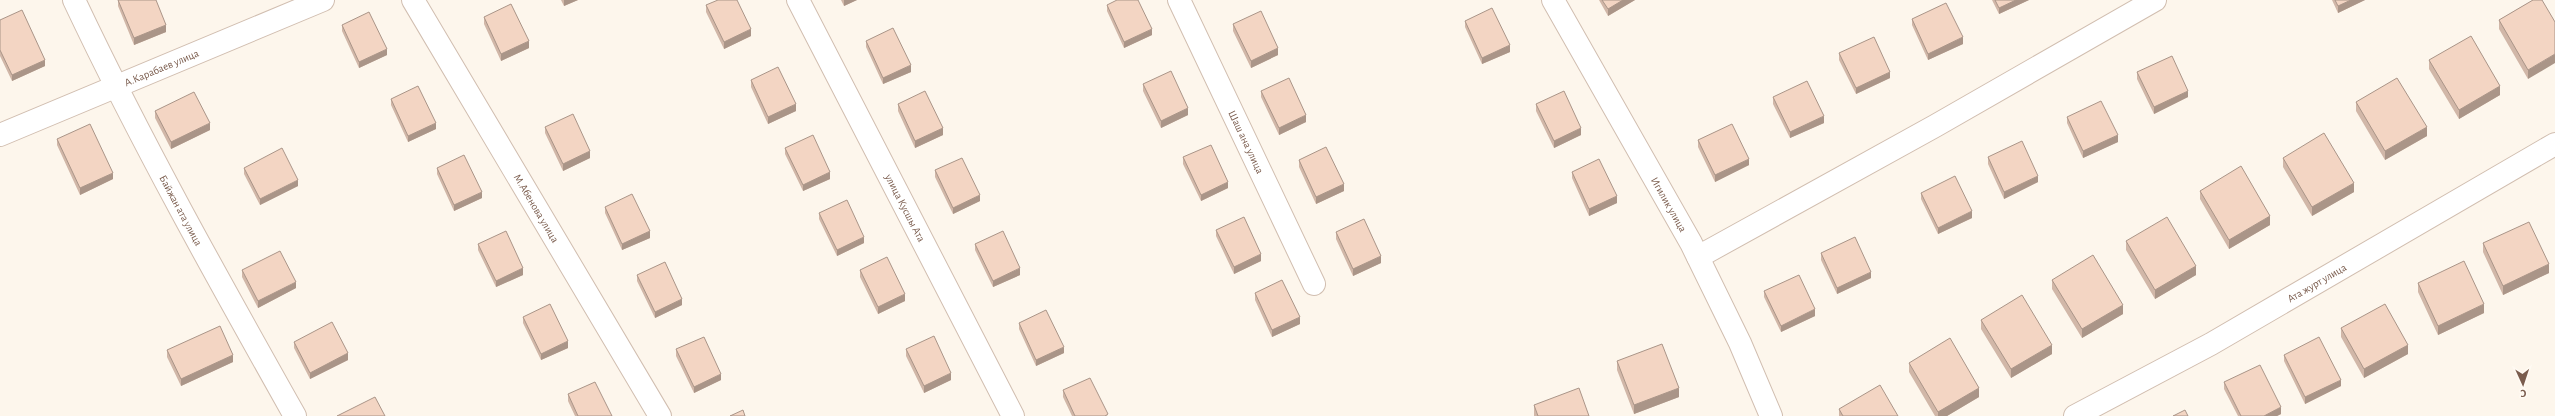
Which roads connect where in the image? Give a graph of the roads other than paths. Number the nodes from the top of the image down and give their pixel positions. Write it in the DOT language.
graph roads {
  1 [pos="74,0"];
  2 [pos="323,0"];
  3 [pos="414,0"];
  4 [pos="798,0"];
  5 [pos="1179,0"];
  6 [pos="1553,0"];
  7 [pos="2155,0"];
  8 [pos="116,88"];
  9 [pos="0,136"];
  10 [pos="2555,144"];
  11 [pos="1698,257"];
  12 [pos="1314,284"];
  13 [pos="295,416"];
  14 [pos="660,416"];
  15 [pos="1013,416"];
  16 [pos="1771,416"];
  17 [pos="2075,416"];
  1 -- 8 [label="street, Байжан ата улица"];
  2 -- 8 [label="street, А.Карабаев улица"];
  3 -- 14 [label="street, М.Абенова улица"];
  4 -- 15 [label="street, улица Кусшы Ата"];
  5 -- 12 [label="street, Шаш ана улица"];
  6 -- 11 [label="street, Игилик улица"];
  7 -- 11 [label="street"];
  8 -- 9 [label="street, А.Карабаев улица"];
  8 -- 13 [label="street, Байжан ата улица"];
  10 -- 17 [label="street, Ата журт улица"];
  11 -- 16 [label="street, Игилик улица"];
}
